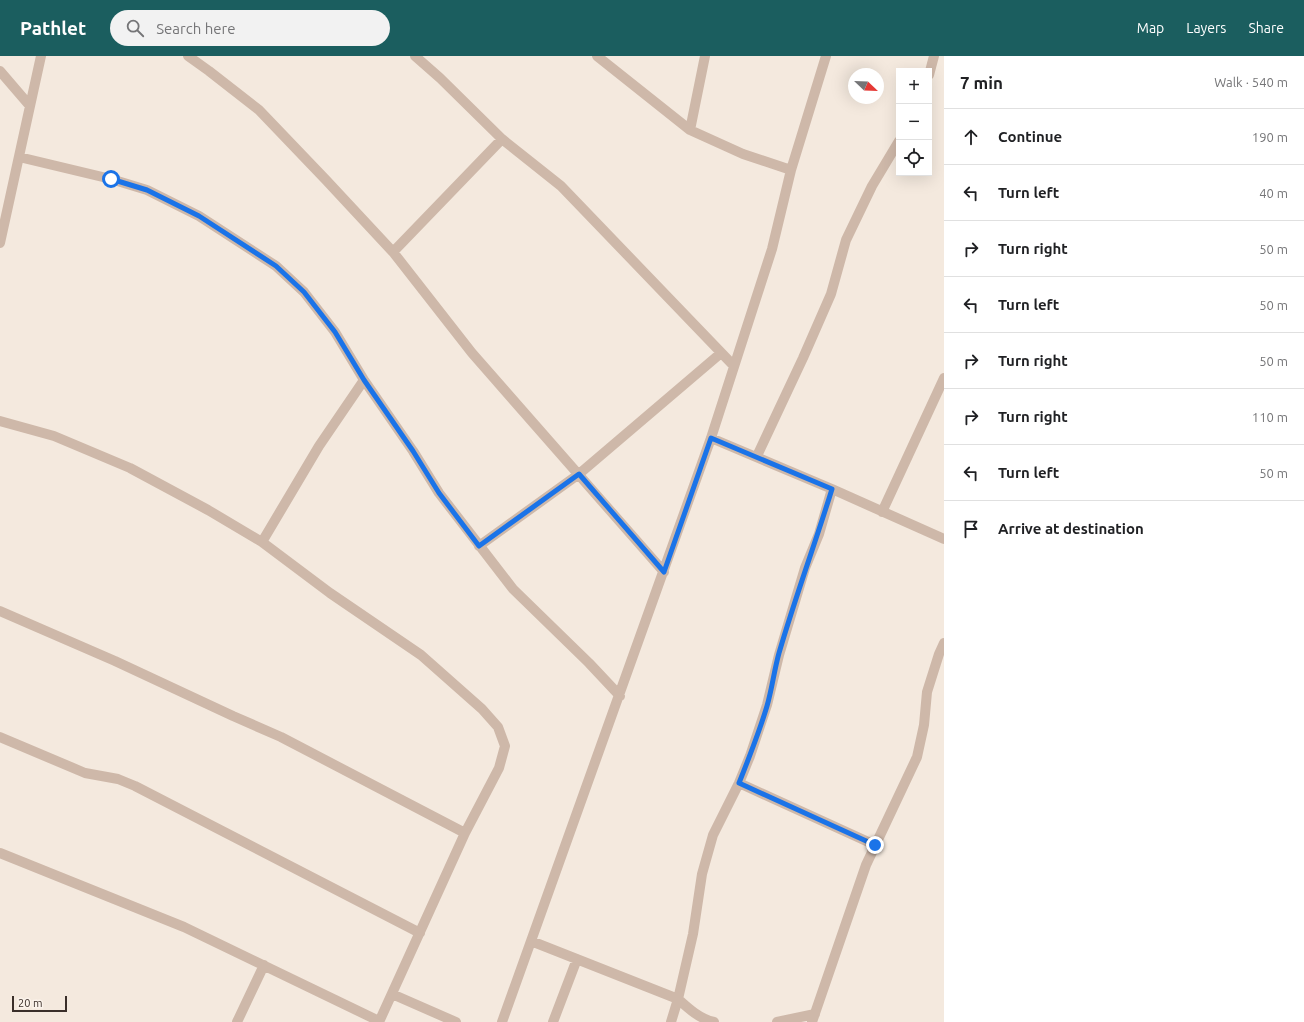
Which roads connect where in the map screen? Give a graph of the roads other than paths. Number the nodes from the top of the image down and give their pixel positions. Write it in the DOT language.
graph roads {
  1 [pos="41,56"];
  2 [pos="188,56"];
  3 [pos="415,56"];
  4 [pos="597,56"];
  5 [pos="705,56"];
  6 [pos="826,56"];
  7 [pos="934,56"];
  8 [pos="931,68"];
  9 [pos="0,71"];
  10 [pos="30,106"];
  11 [pos="690,130"];
  12 [pos="502,139"];
  13 [pos="896,146"];
  14 [pos="19,157"];
  15 [pos="791,170"];
  16 [pos="0,243"];
  17 [pos="393,252"];
  18 [pos="721,353"];
  19 [pos="734,366"];
  20 [pos="944,378"];
  21 [pos="364,380"];
  22 [pos="0,421"];
  23 [pos="711,438"];
  24 [pos="757,456"];
  25 [pos="579,474"];
  26 [pos="832,489"];
  27 [pos="882,512"];
  28 [pos="944,539"];
  29 [pos="262,542"];
  30 [pos="479,546"];
  31 [pos="664,572"];
  32 [pos="0,610"];
  33 [pos="944,643"];
  34 [pos="620,696"];
  35 [pos="0,737"];
  36 [pos="739,783"];
  37 [pos="465,833"];
  38 [pos="875,845"];
  39 [pos="0,853"];
  40 [pos="420,932"];
  41 [pos="531,941"];
  42 [pos="577,959"];
  43 [pos="264,965"];
  44 [pos="392,994"];
  45 [pos="678,999"];
  46 [pos="814,1018"];
  47 [pos="379,1021"];
  48 [pos="237,1022"];
  49 [pos="456,1022"];
  50 [pos="502,1022"];
  51 [pos="553,1022"];
  52 [pos="671,1022"];
  53 [pos="714,1022"];
  54 [pos="777,1022"];
  1 -- 10 [label="street"];
  2 -- 17 [label="street"];
  3 -- 12 [label="street"];
  4 -- 11 [label="street"];
  5 -- 11 [label="street"];
  6 -- 15 [label="street"];
  7 -- 8 [label="street"];
  9 -- 10 [label="street"];
  10 -- 14 [label="street"];
  11 -- 15 [label="street"];
  12 -- 17 [label="street"];
  12 -- 18 [label="street"];
  13 -- 24 [label="street"];
  14 -- 16 [label="street"];
  14 -- 21 [label="street"];
  15 -- 19 [label="street"];
  17 -- 25 [label="street"];
  18 -- 19 [label="street"];
  18 -- 25 [label="street"];
  19 -- 23 [label="street"];
  20 -- 27 [label="street"];
  21 -- 29 [label="street"];
  21 -- 30 [label="street"];
  22 -- 29 [label="street"];
  23 -- 24 [label="street"];
  23 -- 31 [label="street"];
  24 -- 26 [label="street"];
  25 -- 30 [label="street"];
  25 -- 31 [label="street"];
  26 -- 27 [label="street"];
  26 -- 36 [label="street"];
  27 -- 28 [label="street"];
  29 -- 37 [label="street"];
  30 -- 34 [label="street"];
  31 -- 34 [label="street"];
  32 -- 37 [label="street"];
  33 -- 38 [label="street"];
  34 -- 41 [label="street"];
  35 -- 40 [label="street"];
  36 -- 38 [label="street"];
  36 -- 45 [label="street"];
  37 -- 40 [label="street"];
  38 -- 46 [label="street"];
  39 -- 43 [label="street"];
  40 -- 44 [label="street"];
  41 -- 42 [label="street"];
  41 -- 50 [label="street"];
  42 -- 45 [label="street"];
  42 -- 51 [label="street"];
  43 -- 47 [label="street"];
  43 -- 48 [label="street"];
  44 -- 47 [label="street"];
  44 -- 49 [label="street"];
  45 -- 52 [label="street"];
  45 -- 53 [label="street"];
  46 -- 54 [label="street"];
}
